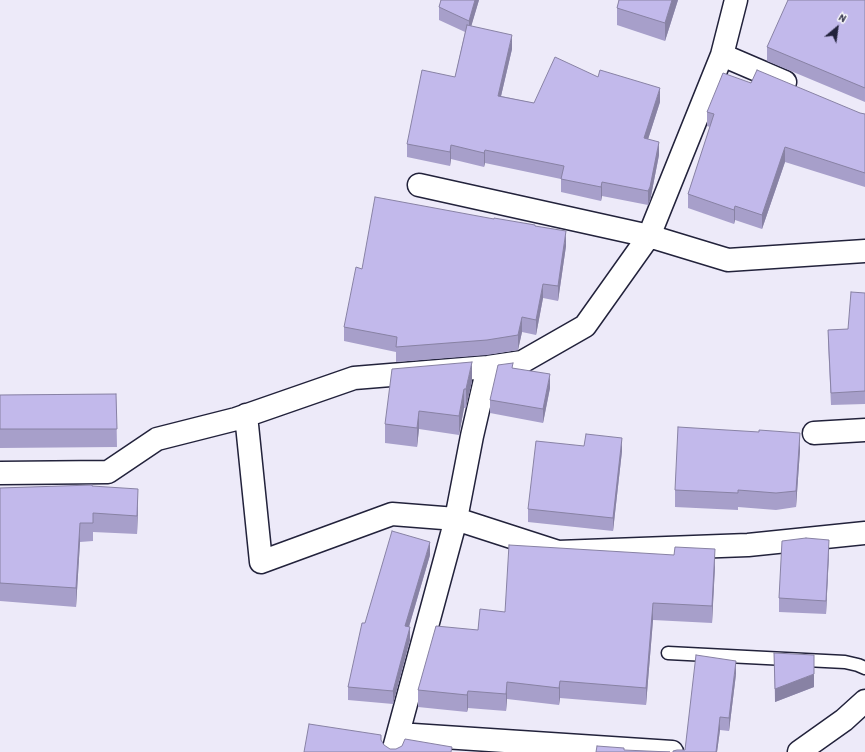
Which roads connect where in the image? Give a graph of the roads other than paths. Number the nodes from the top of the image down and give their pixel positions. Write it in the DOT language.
graph roads {
  1 [pos="736,0"];
  2 [pos="722,55"];
  3 [pos="801,89"];
  4 [pos="419,185"];
  5 [pos="649,236"];
  6 [pos="865,251"];
  7 [pos="488,367"];
  8 [pos="246,415"];
  9 [pos="865,430"];
  10 [pos="814,433"];
  11 [pos="0,473"];
  12 [pos="456,519"];
  13 [pos="865,532"];
  14 [pos="668,653"];
  15 [pos="865,668"];
  16 [pos="865,701"];
  17 [pos="396,743"];
  18 [pos="672,752"];
  19 [pos="798,752"];
  1 -- 2 [label="street"];
  2 -- 3 [label="street"];
  2 -- 5 [label="street"];
  4 -- 5 [label="street"];
  5 -- 6 [label="street"];
  5 -- 7 [label="street"];
  7 -- 8 [label="street"];
  7 -- 12 [label="street"];
  8 -- 11 [label="street"];
  8 -- 12 [label="street"];
  9 -- 10 [label="street"];
  12 -- 13 [label="street"];
  12 -- 17 [label="street"];
  14 -- 15 [label="lane"];
  16 -- 19 [label="street"];
  17 -- 18 [label="street"];
}
